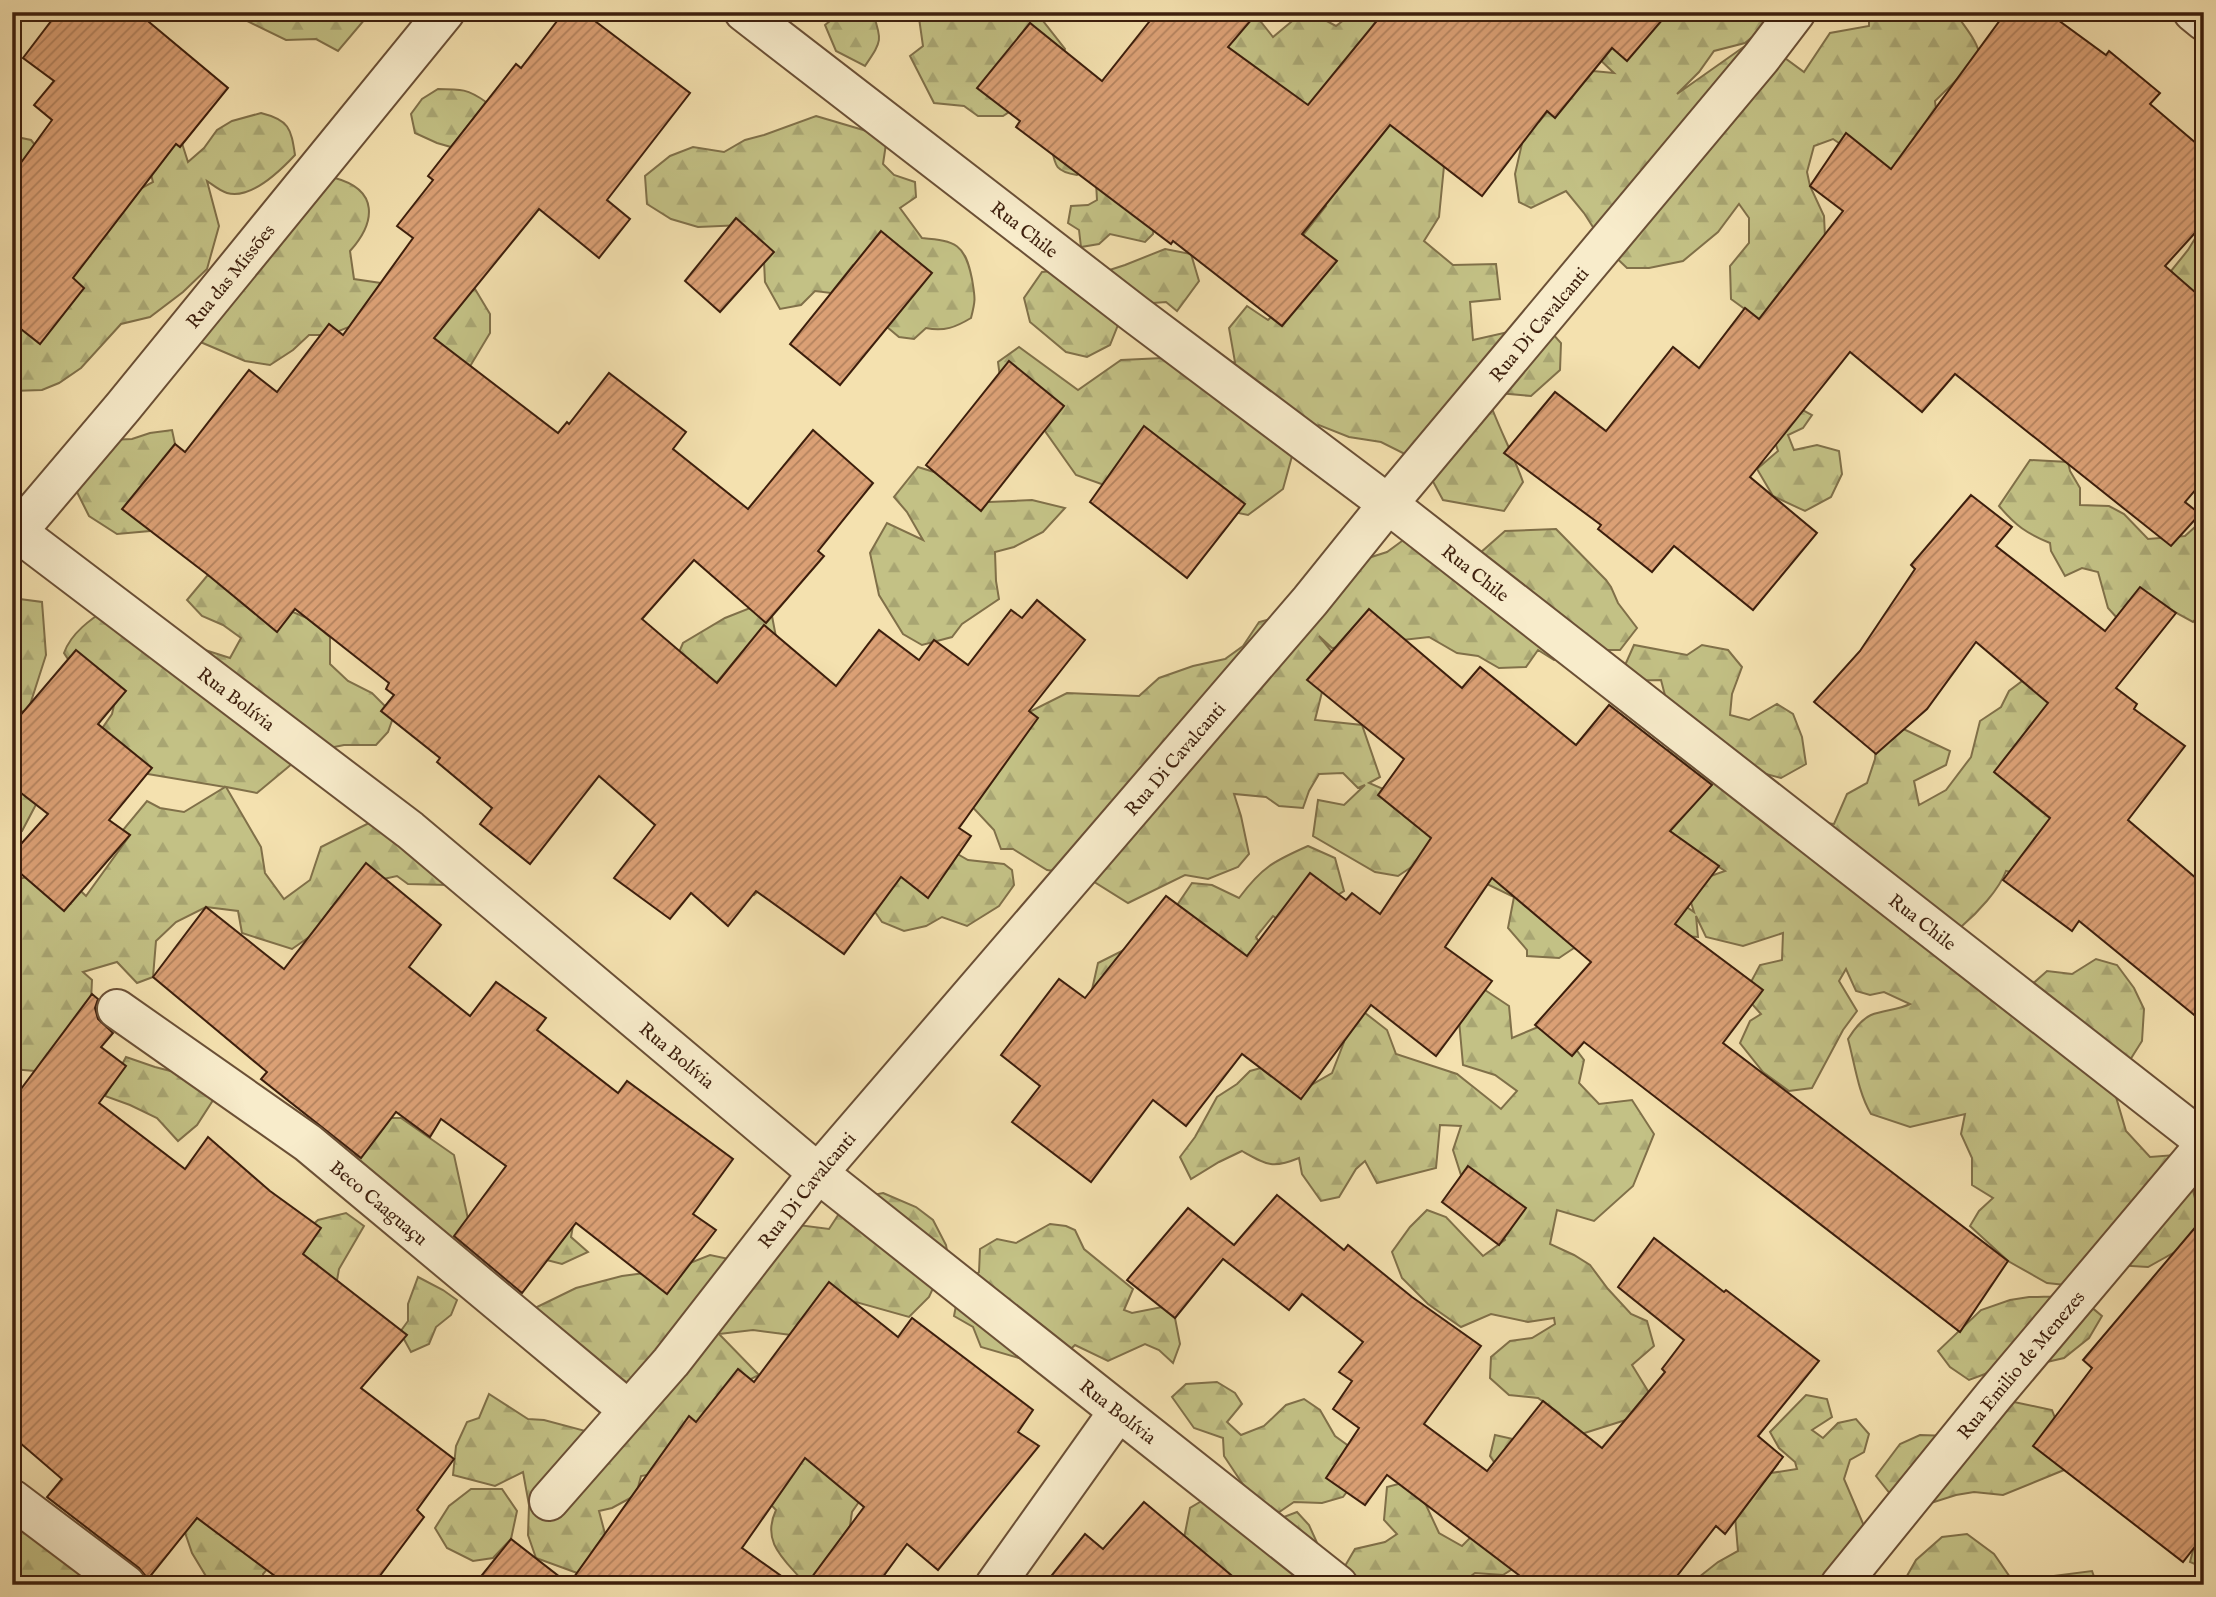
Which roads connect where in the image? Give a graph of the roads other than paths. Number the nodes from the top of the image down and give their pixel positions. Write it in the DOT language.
graph roads {
  1 [pos="445,12"];
  2 [pos="744,12"];
  3 [pos="1796,12"];
  4 [pos="2193,12"];
  5 [pos="2204,21"];
  6 [pos="1388,504"];
  7 [pos="14,533"];
  8 [pos="117,1010"];
  9 [pos="2204,1141"];
  10 [pos="2204,1146"];
  11 [pos="818,1173"];
  12 [pos="627,1409"];
  13 [pos="1118,1412"];
  14 [pos="12,1499"];
  15 [pos="548,1501"];
  16 [pos="126,1585"];
  17 [pos="995,1585"];
  18 [pos="1338,1585"];
  19 [pos="1840,1585"];
  1 -- 7 [label="street, Rua das Missões"];
  2 -- 6 [label="street, Rua Chile"];
  3 -- 6 [label="street, Rua Di Cavalcanti"];
  4 -- 5 [label="street"];
  6 -- 9 [label="street, Rua Chile"];
  6 -- 11 [label="street, Rua Di Cavalcanti"];
  7 -- 11 [label="street, Rua Bolívia"];
  8 -- 12 [label="street, Beco Caaguaçu"];
  10 -- 19 [label="street, Rua Emilio de Menezes"];
  11 -- 12 [label="street, Rua Di Cavalcanti"];
  11 -- 13 [label="street, Rua Bolívia"];
  12 -- 15 [label="street, Rua Di Cavalcanti"];
  13 -- 17 [label="street"];
  13 -- 18 [label="street, Rua Bolívia"];
  14 -- 16 [label="street"];
}
